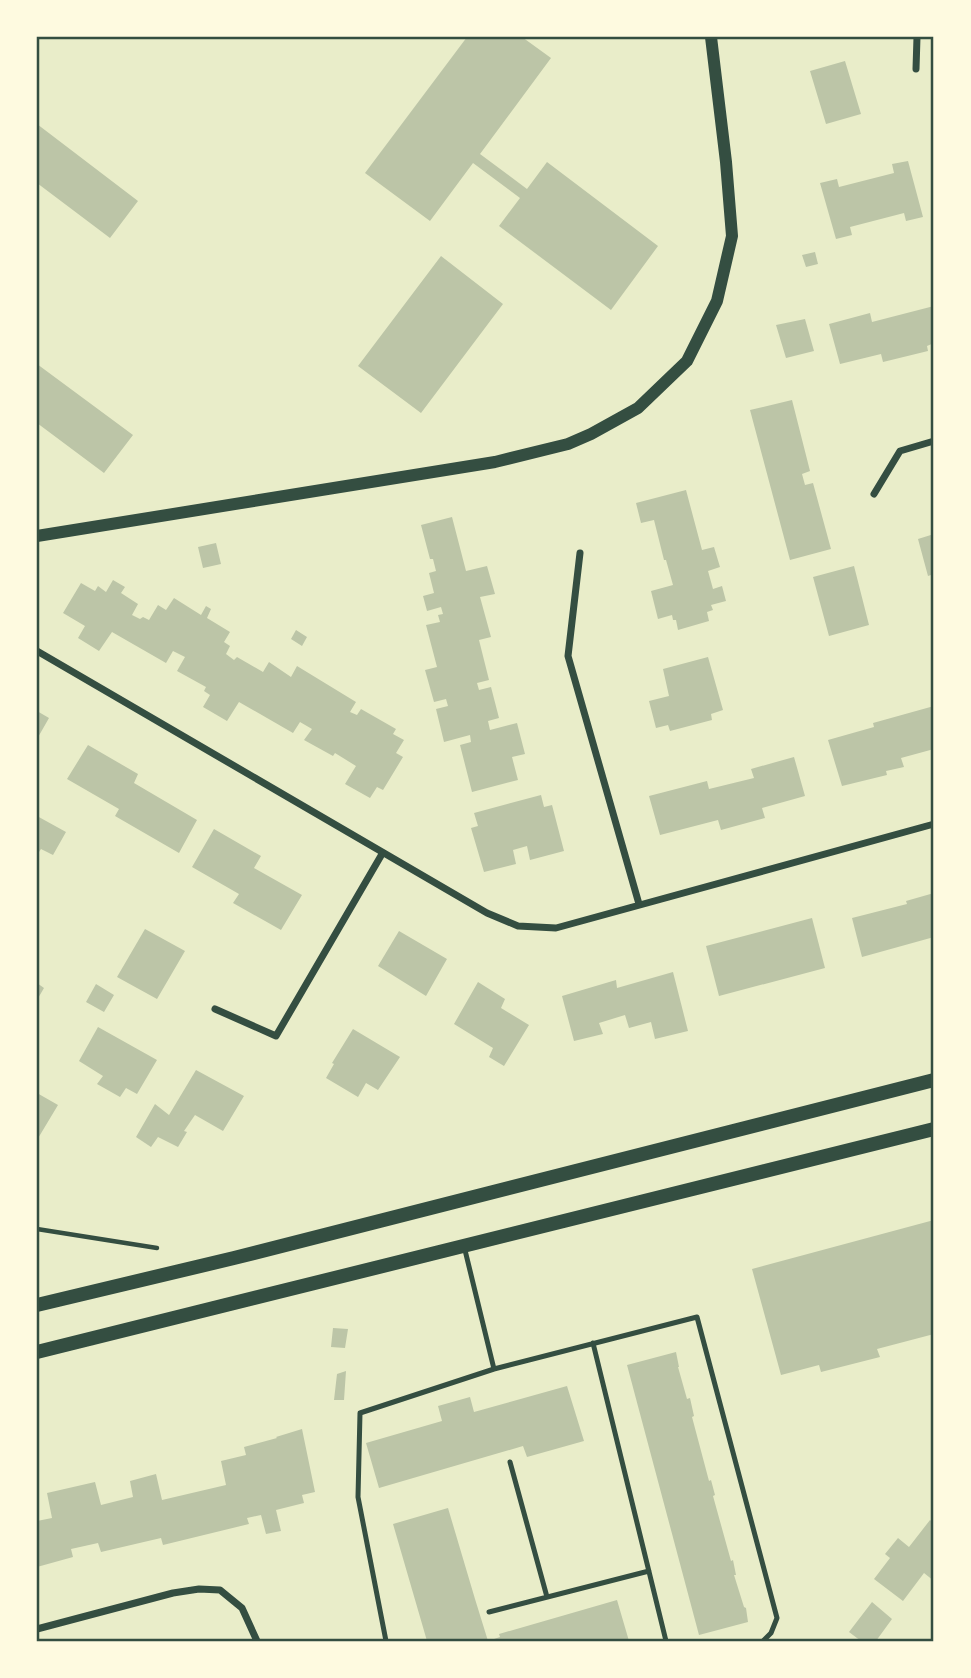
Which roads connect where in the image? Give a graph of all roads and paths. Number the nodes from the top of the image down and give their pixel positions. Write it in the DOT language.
graph roads {
  1 [pos="711,37"];
  2 [pos="917,37"];
  3 [pos="916,69"];
  4 [pos="934,441"];
  5 [pos="874,494"];
  6 [pos="37,536"];
  7 [pos="580,552"];
  8 [pos="37,651"];
  9 [pos="934,824"];
  10 [pos="382,853"];
  11 [pos="639,904"];
  12 [pos="215,1009"];
  13 [pos="934,1080"];
  14 [pos="934,1129"];
  15 [pos="37,1229"];
  16 [pos="464,1246"];
  17 [pos="157,1248"];
  18 [pos="37,1305"];
  19 [pos="593,1343"];
  20 [pos="37,1352"];
  21 [pos="494,1369"];
  22 [pos="510,1462"];
  23 [pos="649,1571"];
  24 [pos="547,1597"];
  25 [pos="489,1612"];
  26 [pos="37,1629"];
  27 [pos="257,1641"];
  28 [pos="386,1641"];
  29 [pos="666,1641"];
  30 [pos="763,1641"];
  1 -- 6 [label="street"];
  2 -- 3 [label="street"];
  4 -- 5 [label="street"];
  7 -- 11 [label="street"];
  8 -- 10 [label="street"];
  9 -- 11 [label="street"];
  10 -- 11 [label="street"];
  10 -- 12 [label="street"];
  13 -- 18 [label="main road"];
  14 -- 16 [label="main road"];
  15 -- 17 [label="path"];
  16 -- 20 [label="main road"];
  16 -- 21 [label="lane"];
  19 -- 21 [label="lane"];
  19 -- 23 [label="lane"];
  19 -- 30 [label="lane"];
  21 -- 28 [label="lane"];
  22 -- 24 [label="lane"];
  23 -- 24 [label="lane"];
  23 -- 29 [label="lane"];
  24 -- 25 [label="lane"];
  26 -- 27 [label="street"];
}
